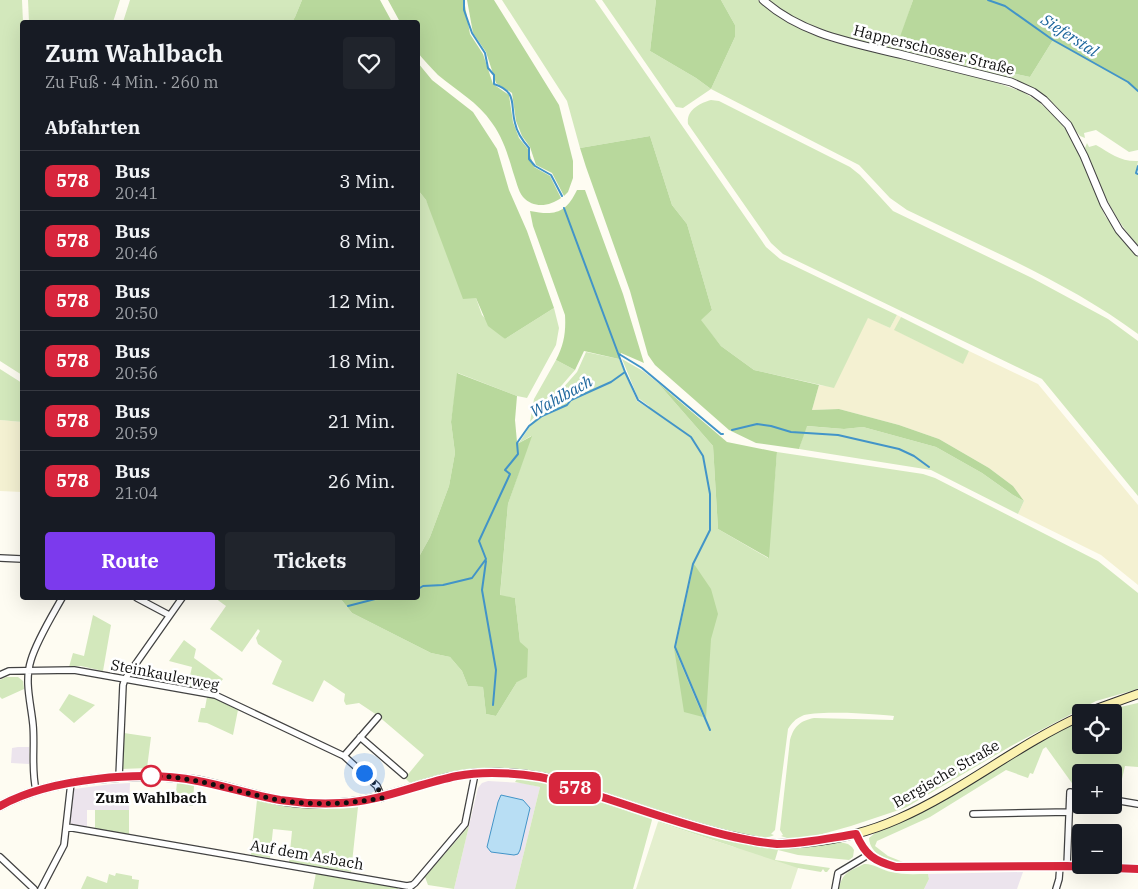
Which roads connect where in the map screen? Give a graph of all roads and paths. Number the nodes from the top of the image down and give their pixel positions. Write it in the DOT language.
graph roads {
  1 [pos="763,0"];
  2 [pos="1138,252"];
  3 [pos="0,558"];
  4 [pos="20,559"];
  5 [pos="61,600"];
  6 [pos="141,600"];
  7 [pos="180,600"];
  8 [pos="169,615"];
  9 [pos="28,671"];
  10 [pos="0,674"];
  11 [pos="125,679"];
  12 [pos="1138,694"];
  13 [pos="1110,704"];
  14 [pos="378,717"];
  15 [pos="1072,720"];
  16 [pos="360,737"];
  17 [pos="344,756"];
  18 [pos="475,774"];
  19 [pos="404,775"];
  20 [pos="119,777"];
  21 [pos="71,784"];
  22 [pos="36,790"];
  23 [pos="1072,792"];
  24 [pos="382,798"];
  25 [pos="1122,801"];
  26 [pos="1138,804"];
  27 [pos="0,806"];
  28 [pos="1069,812"];
  29 [pos="973,814"];
  30 [pos="67,827"];
  31 [pos="856,834"];
  32 [pos="868,855"];
  33 [pos="0,857"];
  34 [pos="1060,866"];
  35 [pos="1067,866"];
  36 [pos="1138,869"];
  37 [pos="410,887"];
  38 [pos="34,889"];
  39 [pos="41,889"];
  40 [pos="835,889"];
  41 [pos="1056,889"];
  1 -- 2 [label="street, Happerschosser Straße"];
  3 -- 4 [label="street"];
  5 -- 9 [label="street"];
  6 -- 8 [label="street"];
  7 -- 8 [label="street"];
  8 -- 11 [label="street"];
  9 -- 10 [label="street, Steinkaulerweg"];
  9 -- 11 [label="street, Steinkaulerweg"];
  9 -- 22 [label="street"];
  11 -- 17 [label="street, Steinkaulerweg"];
  11 -- 20 [label="street"];
  12 -- 13 [label="main road"];
  14 -- 16 [label="street"];
  15 -- 31 [label="main road, Bergische Straße"];
  16 -- 17 [label="street"];
  16 -- 19 [label="street"];
  17 -- 24 [label="street, Steinkaulerweg"];
  18 -- 24 [label="main road, Bergische Straße"];
  18 -- 31 [label="main road, Bergische Straße"];
  18 -- 37 [label="street, Auf dem Asbach"];
  20 -- 21 [label="main road, Bergische Straße"];
  20 -- 24 [label="main road, Bergische Straße"];
  21 -- 22 [label="main road, Bergische Straße"];
  21 -- 30 [label="street"];
  22 -- 27 [label="main road, Bergische Straße"];
  23 -- 28 [label="street"];
  25 -- 26 [label="street"];
  28 -- 29 [label="street"];
  28 -- 35 [label="street"];
  30 -- 37 [label="street, Auf dem Asbach"];
  30 -- 39 [label="street"];
  31 -- 32 [label="street"];
  32 -- 34 [label="street"];
  32 -- 40 [label="street"];
  33 -- 38 [label="street"];
  34 -- 35 [label="street"];
  34 -- 41 [label="street"];
  35 -- 36 [label="street"];
}
